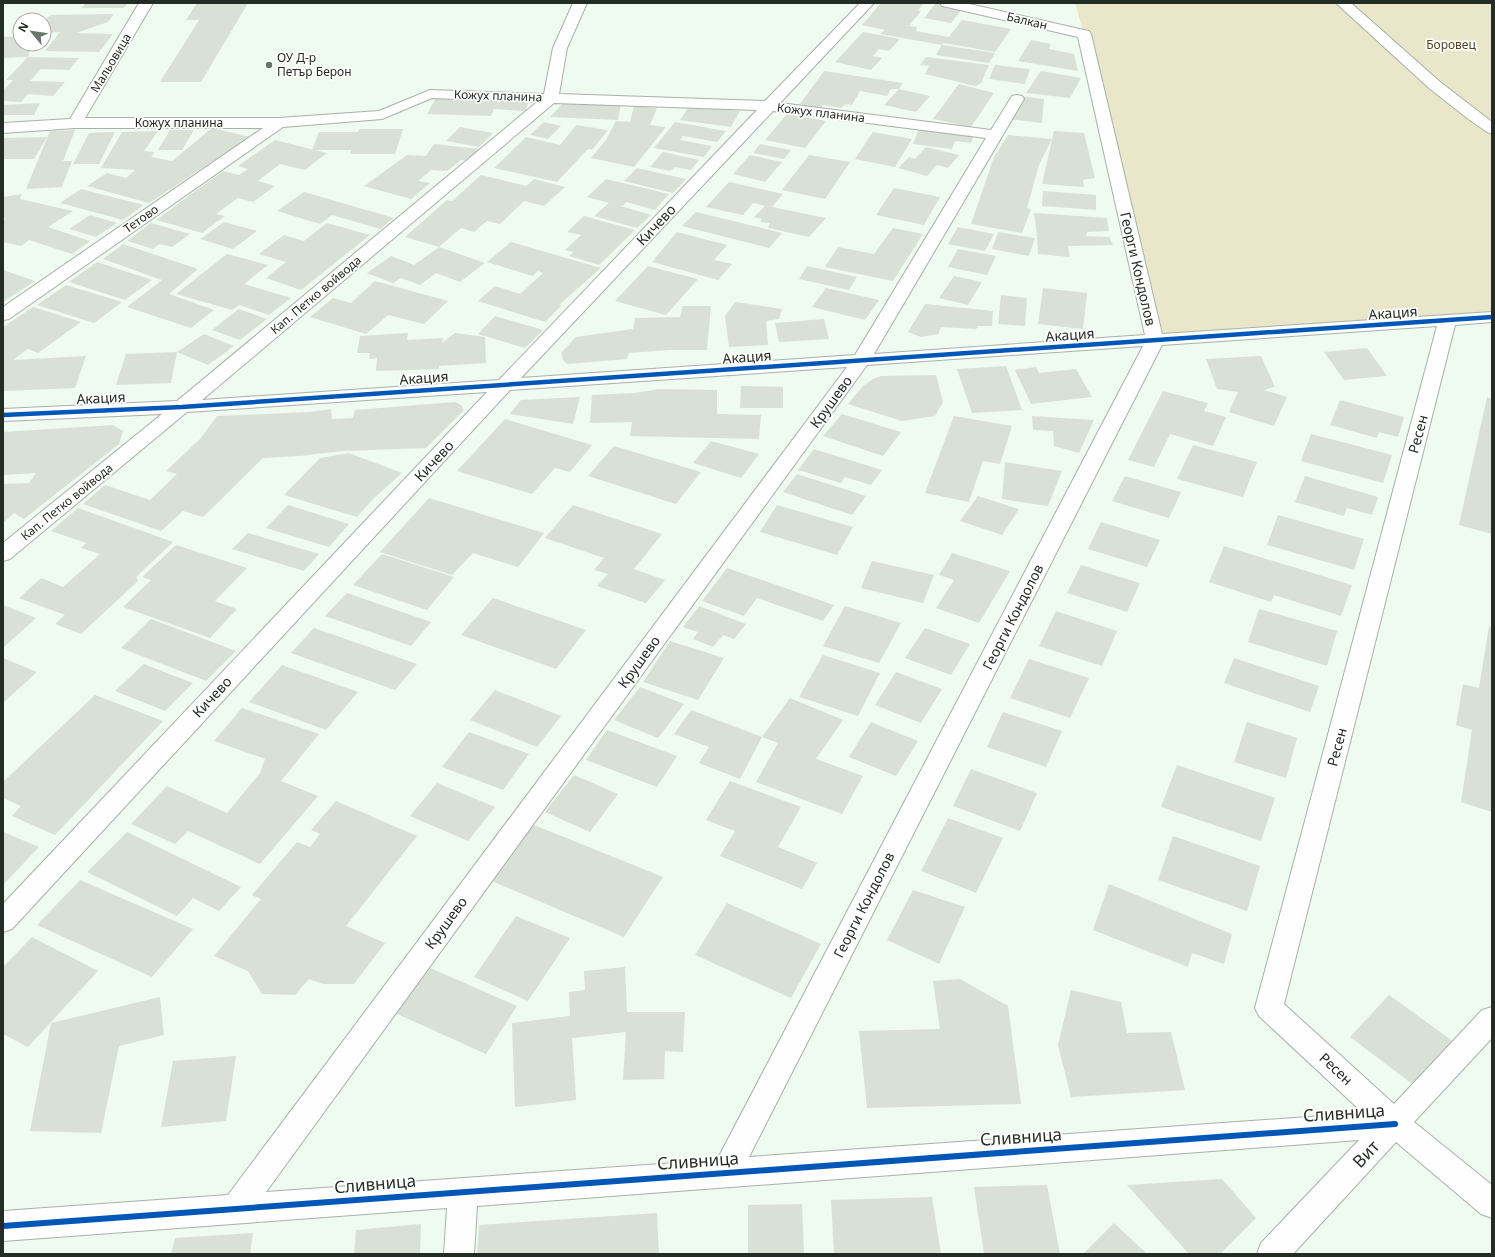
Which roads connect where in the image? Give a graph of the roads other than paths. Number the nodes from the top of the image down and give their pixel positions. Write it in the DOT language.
graph roads {
  1 [pos="146,3"];
  2 [pos="580,3"];
  3 [pos="867,3"];
  4 [pos="948,3"];
  5 [pos="1343,3"];
  6 [pos="1084,34"];
  7 [pos="551,98"];
  8 [pos="1017,99"];
  9 [pos="769,106"];
  10 [pos="75,123"];
  11 [pos="279,123"];
  12 [pos="3,128"];
  13 [pos="1492,130"];
  14 [pos="996,135"];
  15 [pos="3,315"];
  16 [pos="1492,317"];
  17 [pos="1448,321"];
  18 [pos="1155,341"];
  19 [pos="861,361"];
  20 [pos="505,384"];
  21 [pos="182,407"];
  22 [pos="3,415"];
  23 [pos="3,554"];
  24 [pos="3,921"];
  25 [pos="1492,1019"];
  26 [pos="1395,1124"];
  27 [pos="726,1173"];
  28 [pos="463,1192"];
  29 [pos="1492,1204"];
  30 [pos="235,1210"];
  31 [pos="3,1226"];
  32 [pos="459,1254"];
  33 [pos="1272,1254"];
  1 -- 10 [label="street, Мальовица"];
  2 -- 7 [label="street"];
  3 -- 9 [label="street, Кичево"];
  4 -- 6 [label="street, Балкан"];
  5 -- 13 [label="street"];
  6 -- 18 [label="street, Георги Кондолов"];
  7 -- 9 [label="street, Кожух планина"];
  7 -- 11 [label="street, Кожух планина"];
  7 -- 21 [label="street, Кап. Петко войвода"];
  8 -- 14 [label="street, Крушево"];
  9 -- 14 [label="street, Кожух планина"];
  9 -- 20 [label="street, Кичево"];
  10 -- 11 [label="street, Кожух планина"];
  10 -- 12 [label="street, Кожух планина"];
  11 -- 15 [label="street, Тетово"];
  14 -- 19 [label="street, Крушево"];
  16 -- 17 [label="street, Акация"];
  17 -- 18 [label="street, Акация"];
  17 -- 26 [label="street, Ресен"];
  18 -- 19 [label="street, Акация"];
  18 -- 27 [label="street, Георги Кондолов"];
  19 -- 20 [label="street, Акация"];
  19 -- 30 [label="street, Крушево"];
  20 -- 21 [label="street, Акация"];
  20 -- 24 [label="street, Кичево"];
  21 -- 22 [label="street, Акация"];
  21 -- 23 [label="street, Кап. Петко войвода"];
  25 -- 26 [label="street, Вит"];
  26 -- 27 [label="street, Сливница"];
  26 -- 29 [label="street"];
  26 -- 33 [label="street, Вит"];
  27 -- 28 [label="street, Сливница"];
  28 -- 30 [label="street, Сливница"];
  28 -- 32 [label="street"];
  30 -- 31 [label="street, Сливница"];
}
